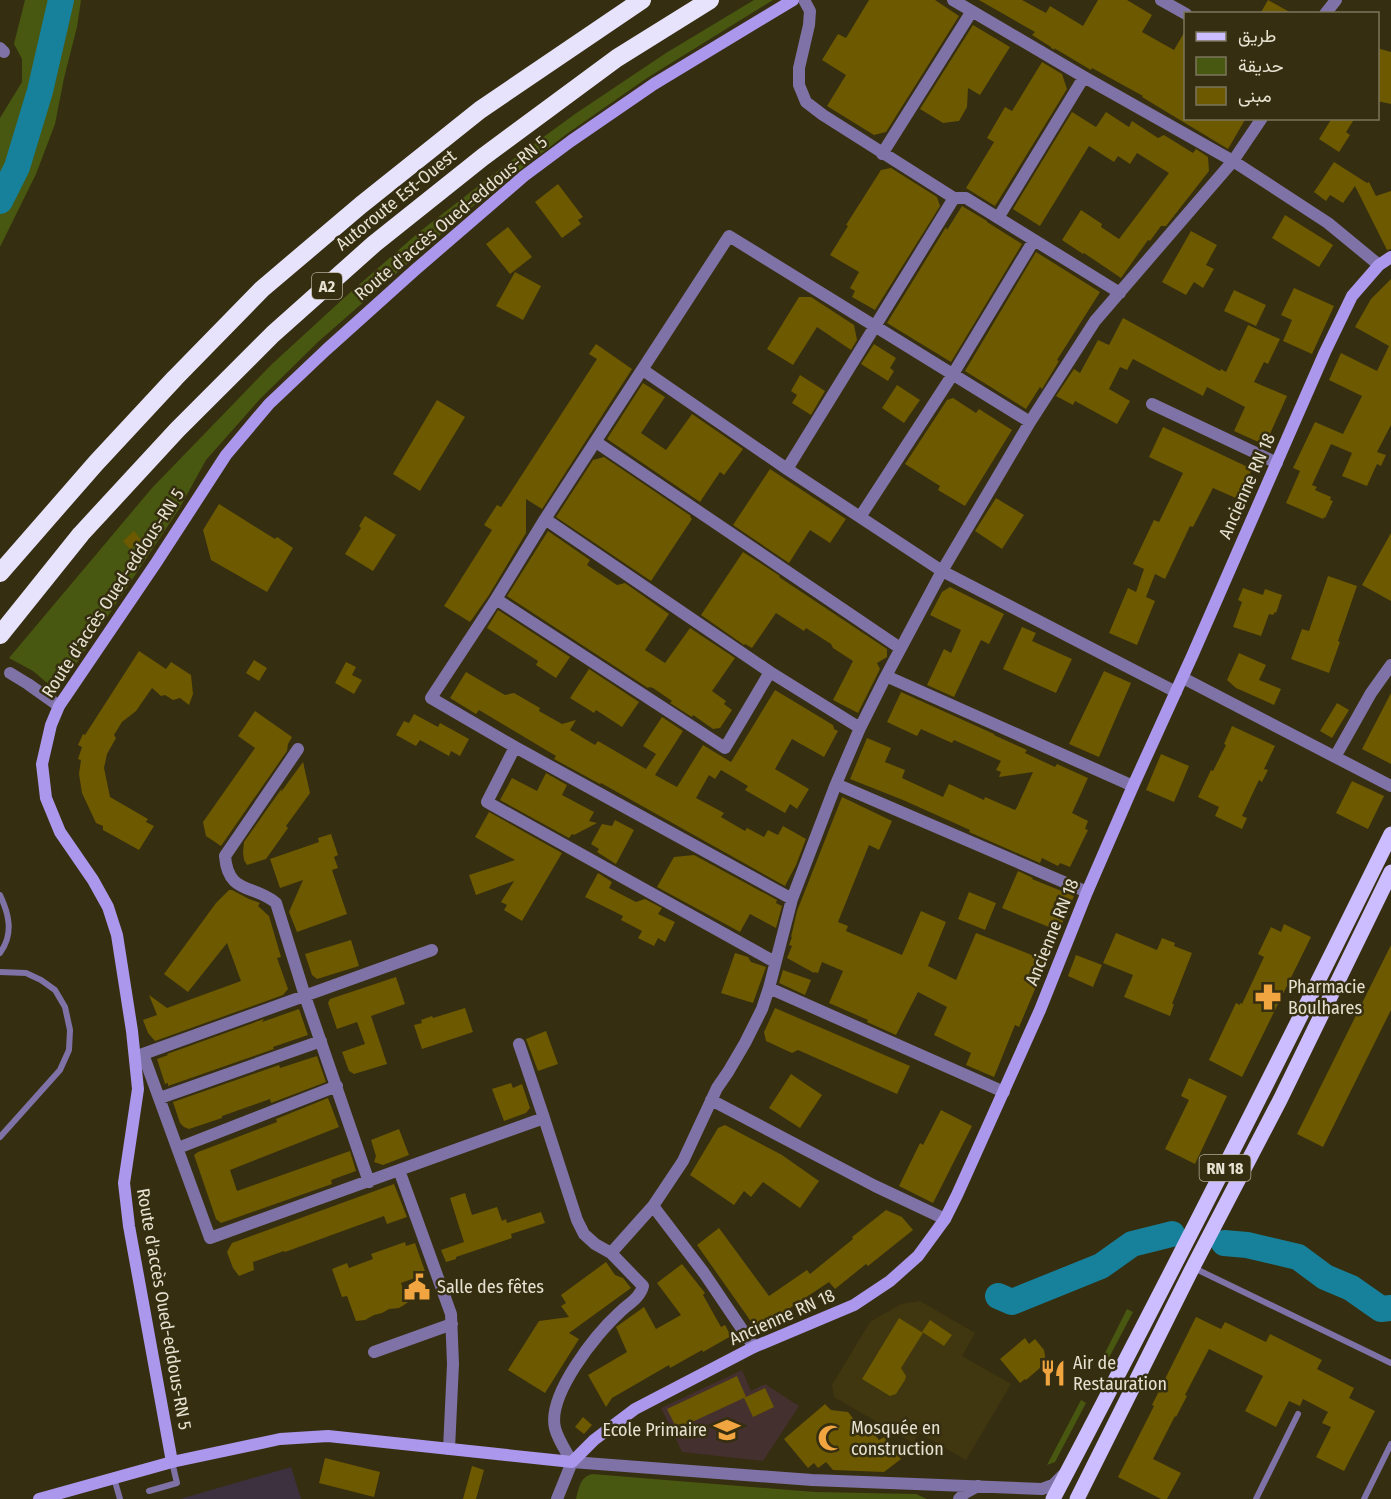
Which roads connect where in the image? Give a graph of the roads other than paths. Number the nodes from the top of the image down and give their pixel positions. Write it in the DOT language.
graph roads {
  1 [pos="642,0"];
  2 [pos="711,0"];
  3 [pos="792,0"];
  4 [pos="804,0"];
  5 [pos="953,0"];
  6 [pos="1162,0"];
  7 [pos="1336,0"];
  8 [pos="972,11"];
  9 [pos="1327,12"];
  10 [pos="1184,13"];
  11 [pos="1084,77"];
  12 [pos="1261,120"];
  13 [pos="882,154"];
  14 [pos="1233,161"];
  15 [pos="954,198"];
  16 [pos="998,218"];
  17 [pos="1034,240"];
  18 [pos="1391,257"];
  19 [pos="1379,265"];
  20 [pos="1120,293"];
  21 [pos="874,327"];
  22 [pos="643,370"];
  23 [pos="953,374"];
  24 [pos="1152,404"];
  25 [pos="1029,422"];
  26 [pos="596,442"];
  27 [pos="1277,463"];
  28 [pos="787,469"];
  29 [pos="860,517"];
  30 [pos="545,519"];
  31 [pos="942,571"];
  32 [pos="0,573"];
  33 [pos="496,599"];
  34 [pos="0,635"];
  35 [pos="900,648"];
  36 [pos="1391,665"];
  37 [pos="770,672"];
  38 [pos="10,673"];
  39 [pos="886,676"];
  40 [pos="1183,678"];
  41 [pos="1176,692"];
  42 [pos="59,706"];
  43 [pos="860,728"];
  44 [pos="515,747"];
  45 [pos="298,749"];
  46 [pos="1335,757"];
  47 [pos="836,784"];
  48 [pos="1133,786"];
  49 [pos="1391,786"];
  50 [pos="1391,834"];
  51 [pos="1391,872"];
  52 [pos="1391,890"];
  53 [pos="1087,892"];
  54 [pos="0,895"];
  55 [pos="792,899"];
  56 [pos="1366,921"];
  57 [pos="432,950"];
  58 [pos="0,953"];
  59 [pos="775,962"];
  60 [pos="0,972"];
  61 [pos="769,988"];
  62 [pos="305,996"];
  63 [pos="321,1041"];
  64 [pos="519,1044"];
  65 [pos="139,1055"];
  66 [pos="337,1086"];
  67 [pos="1004,1092"];
  68 [pos="160,1098"];
  69 [pos="711,1100"];
  70 [pos="544,1118"];
  71 [pos="0,1137"];
  72 [pos="178,1148"];
  73 [pos="399,1170"];
  74 [pos="369,1182"];
  75 [pos="653,1206"];
  76 [pos="945,1220"];
  77 [pos="611,1253"];
  78 [pos="1193,1267"];
  79 [pos="452,1324"];
  80 [pos="754,1347"];
  81 [pos="374,1352"];
  82 [pos="1391,1363"];
  83 [pos="1298,1414"];
  84 [pos="1391,1444"];
  85 [pos="450,1449"];
  86 [pos="172,1461"];
  87 [pos="572,1462"];
  88 [pos="1069,1468"];
  89 [pos="114,1477"];
  90 [pos="979,1486"];
  91 [pos="1014,1488"];
  92 [pos="149,1491"];
  93 [pos="1081,1498"];
  94 [pos="39,1499"];
  95 [pos="120,1499"];
  96 [pos="557,1499"];
  97 [pos="959,1499"];
  98 [pos="1036,1499"];
  99 [pos="1053,1499"];
  100 [pos="1256,1499"];
  101 [pos="1364,1499"];
  1 -- 32 [label="highway, Autoroute Est-Ouest / A2"];
  2 -- 34 [label="highway, Autoroute Est-Ouest / A2"];
  3 -- 42 [label="main road, Route d'accès Oued-eddous-RN 5"];
  4 -- 13 [label="street"];
  5 -- 8 [label="street"];
  6 -- 10 [label="street"];
  7 -- 9 [label="street"];
  8 -- 11 [label="street"];
  8 -- 13 [label="street"];
  11 -- 14 [label="street"];
  11 -- 16 [label="street"];
  12 -- 14 [label="street"];
  13 -- 15 [label="street"];
  14 -- 19 [label="street"];
  14 -- 20 [label="street"];
  15 -- 16 [label="street"];
  15 -- 21 [label="street"];
  16 -- 17 [label="street"];
  17 -- 20 [label="street"];
  17 -- 23 [label="street"];
  18 -- 19 [label="main road, Ancienne RN 18"];
  19 -- 27 [label="main road, Ancienne RN 18"];
  20 -- 25 [label="street"];
  21 -- 22 [label="street"];
  21 -- 23 [label="street"];
  21 -- 28 [label="street"];
  22 -- 26 [label="street"];
  22 -- 28 [label="street"];
  23 -- 25 [label="street"];
  23 -- 29 [label="street"];
  24 -- 27 [label="street"];
  25 -- 31 [label="street"];
  26 -- 30 [label="street"];
  26 -- 35 [label="street"];
  27 -- 40 [label="main road, Ancienne RN 18"];
  28 -- 29 [label="street"];
  29 -- 31 [label="street"];
  30 -- 33 [label="street"];
  30 -- 37 [label="street"];
  31 -- 35 [label="street"];
  31 -- 41 [label="street"];
  33 -- 37 [label="street"];
  33 -- 44 [label="street"];
  35 -- 39 [label="street"];
  36 -- 46 [label="street"];
  37 -- 43 [label="street"];
  38 -- 42 [label="street"];
  39 -- 43 [label="street"];
  39 -- 48 [label="street"];
  40 -- 41 [label="main road, Ancienne RN 18"];
  40 -- 46 [label="street"];
  41 -- 48 [label="main road, Ancienne RN 18"];
  42 -- 65 [label="main road, Route d'accès Oued-eddous-RN 5"];
  43 -- 47 [label="street"];
  44 -- 55 [label="street"];
  44 -- 59 [label="street"];
  45 -- 62 [label="street"];
  46 -- 49 [label="street"];
  47 -- 53 [label="street"];
  47 -- 55 [label="street"];
  48 -- 53 [label="main road, Ancienne RN 18"];
  50 -- 88 [label="main road, RN 18"];
  51 -- 56 [label="main road, RN 18"];
  52 -- 56 [label="main road"];
  53 -- 67 [label="main road, Ancienne RN 18"];
  54 -- 58 [label="lane"];
  55 -- 59 [label="street"];
  56 -- 78 [label="main road, RN 18"];
  57 -- 62 [label="street"];
  59 -- 61 [label="street"];
  60 -- 71 [label="lane"];
  61 -- 67 [label="street"];
  61 -- 69 [label="street"];
  62 -- 63 [label="street"];
  62 -- 65 [label="street"];
  63 -- 66 [label="street"];
  63 -- 68 [label="street"];
  64 -- 70 [label="street"];
  65 -- 68 [label="street"];
  65 -- 86 [label="main road, Route d'accès Oued-eddous-RN 5"];
  66 -- 72 [label="street"];
  66 -- 74 [label="street"];
  67 -- 76 [label="main road, Ancienne RN 18"];
  68 -- 72 [label="street"];
  69 -- 75 [label="street"];
  69 -- 76 [label="street"];
  70 -- 73 [label="street"];
  70 -- 77 [label="street"];
  72 -- 74 [label="street"];
  73 -- 74 [label="street"];
  73 -- 79 [label="street"];
  75 -- 77 [label="street"];
  75 -- 80 [label="street"];
  76 -- 80 [label="main road, Ancienne RN 18"];
  77 -- 87 [label="street"];
  78 -- 82 [label="lane"];
  78 -- 93 [label="main road, RN 18"];
  79 -- 81 [label="street"];
  79 -- 85 [label="street"];
  80 -- 87 [label="main road, Ancienne RN 18"];
  83 -- 100 [label="lane"];
  84 -- 101 [label="lane"];
  85 -- 86 [label="main road"];
  85 -- 87 [label="main road"];
  86 -- 89 [label="main road"];
  86 -- 92 [label="lane"];
  87 -- 90 [label="street"];
  87 -- 96 [label="street"];
  88 -- 91 [label="street"];
  88 -- 99 [label="main road, RN 18"];
  89 -- 94 [label="main road"];
  89 -- 95 [label="lane"];
  90 -- 91 [label="street"];
  90 -- 97 [label="street"];
  91 -- 98 [label="street"];
}
